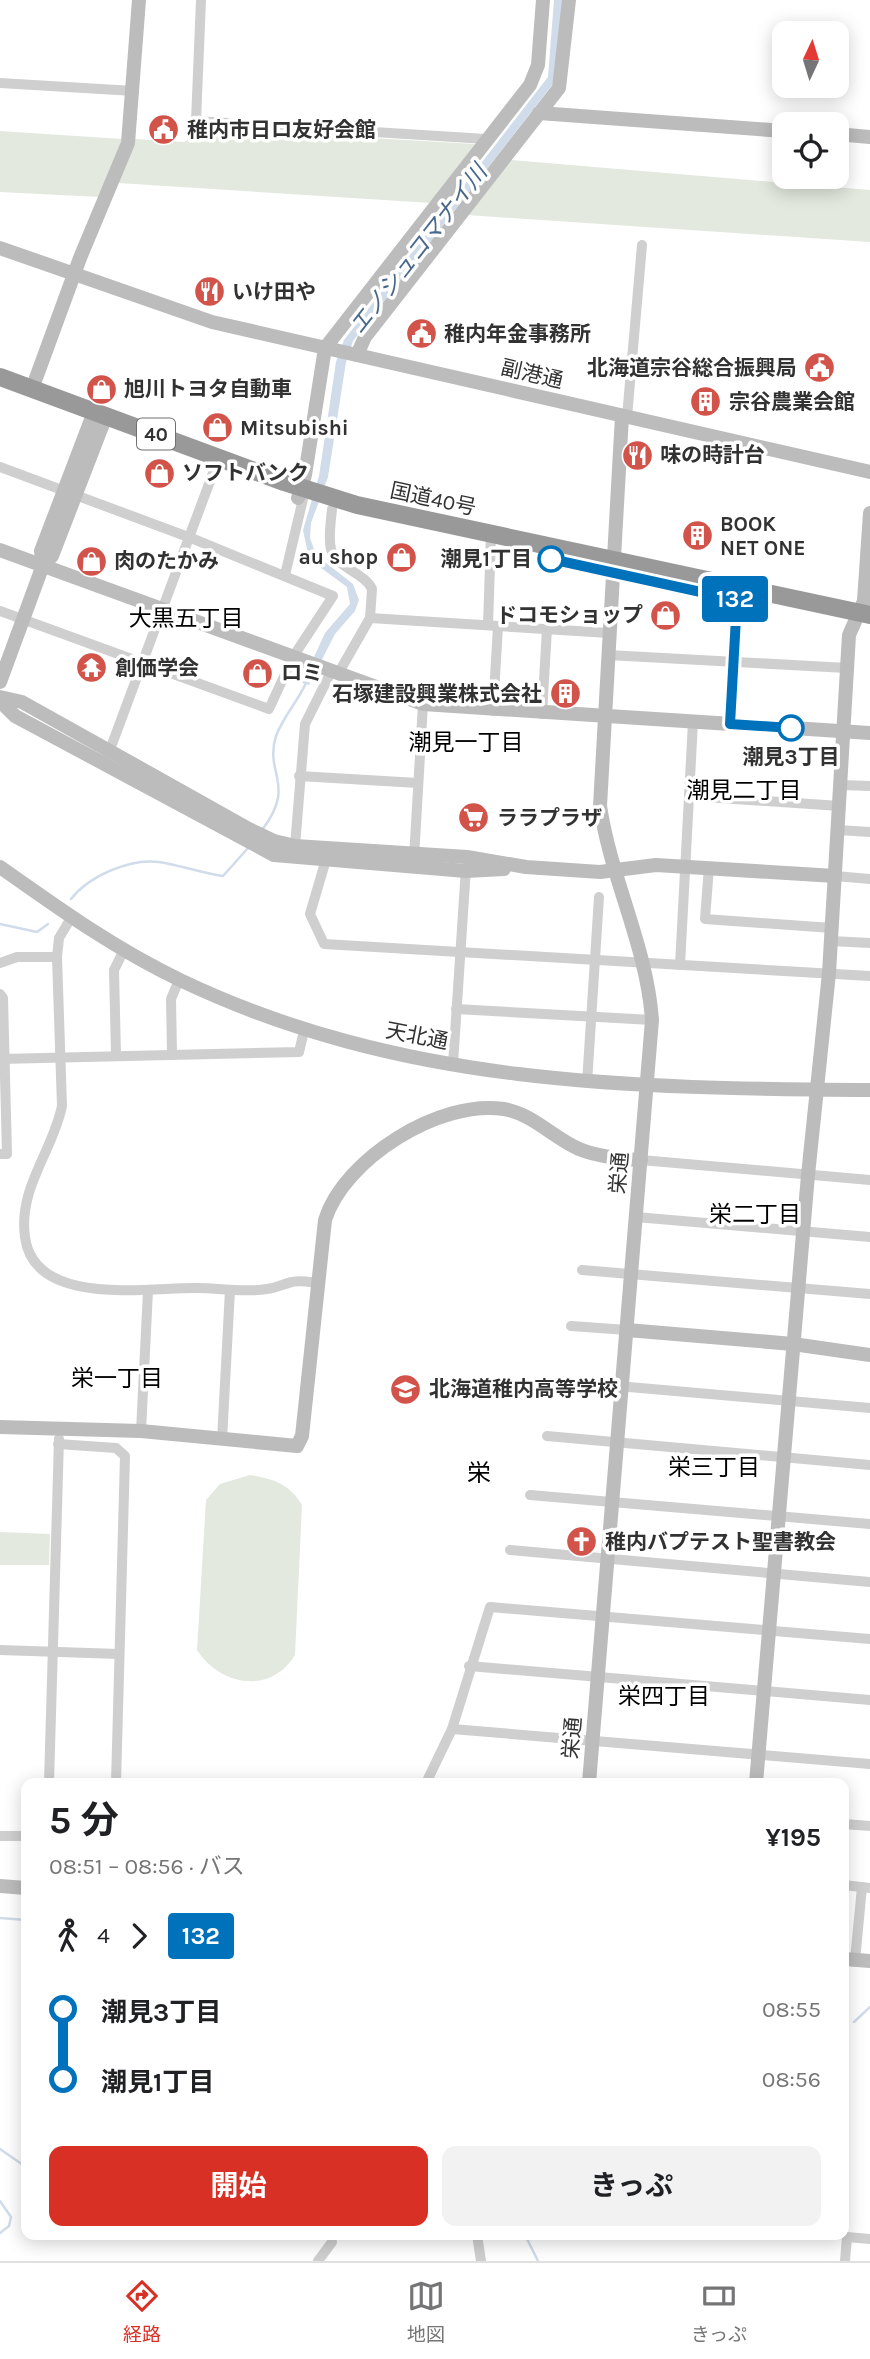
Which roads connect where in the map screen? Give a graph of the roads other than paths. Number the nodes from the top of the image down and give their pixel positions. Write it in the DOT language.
graph roads {
  1 [pos="139,0"];
  2 [pos="201,0"];
  3 [pos="543,0"];
  4 [pos="569,0"];
  5 [pos="0,83"];
  6 [pos="134,91"];
  7 [pos="538,113"];
  8 [pos="772,130"];
  9 [pos="849,135"];
  10 [pos="870,136"];
  11 [pos="486,139"];
  12 [pos="642,245"];
  13 [pos="0,248"];
  14 [pos="73,275"];
  15 [pos="342,352"];
  16 [pos="0,377"];
  17 [pos="0,388"];
  18 [pos="32,388"];
  19 [pos="624,417"];
  20 [pos="98,419"];
  21 [pos="218,463"];
  22 [pos="0,467"];
  23 [pos="870,472"];
  24 [pos="69,493"];
  25 [pos="313,498"];
  26 [pos="870,513"];
  27 [pos="191,538"];
  28 [pos="490,540"];
  29 [pos="0,550"];
  30 [pos="43,565"];
  31 [pos="612,566"];
  32 [pos="285,575"];
  33 [pos="737,594"];
  34 [pos="164,610"];
  35 [pos="0,611"];
  36 [pos="370,618"];
  37 [pos="864,619"];
  38 [pos="23,620"];
  39 [pos="493,626"];
  40 [pos="547,629"];
  41 [pos="609,633"];
  42 [pos="608,655"];
  43 [pos="297,658"];
  44 [pos="733,662"];
  45 [pos="144,665"];
  46 [pos="847,668"];
  47 [pos="332,672"];
  48 [pos="0,682"];
  49 [pos="0,699"];
  50 [pos="423,705"];
  51 [pos="493,711"];
  52 [pos="542,714"];
  53 [pos="604,717"];
  54 [pos="693,722"];
  55 [pos="730,724"];
  56 [pos="844,731"];
  57 [pos="870,733"];
  58 [pos="107,759"];
  59 [pos="299,776"];
  60 [pos="418,783"];
  61 [pos="841,785"];
  62 [pos="870,786"];
  63 [pos="689,796"];
  64 [pos="839,806"];
  65 [pos="838,830"];
  66 [pos="870,832"];
  67 [pos="265,844"];
  68 [pos="296,846"];
  69 [pos="327,855"];
  70 [pos="413,860"];
  71 [pos="467,864"];
  72 [pos="686,866"];
  73 [pos="0,867"];
  74 [pos="709,867"];
  75 [pos="613,871"];
  76 [pos="835,876"];
  77 [pos="870,879"];
  78 [pos="598,897"];
  79 [pos="71,918"];
  80 [pos="832,934"];
  81 [pos="870,943"];
  82 [pos="124,950"];
  83 [pos="461,951"];
  84 [pos="57,957"];
  85 [pos="595,960"];
  86 [pos="0,963"];
  87 [pos="643,963"];
  88 [pos="680,965"];
  89 [pos="829,973"];
  90 [pos="870,976"];
  91 [pos="179,980"];
  92 [pos="0,994"];
  93 [pos="456,1009"];
  94 [pos="592,1017"];
  95 [pos="652,1020"];
  96 [pos="304,1031"];
  97 [pos="172,1053"];
  98 [pos="116,1055"];
  99 [pos="60,1056"];
  100 [pos="2,1059"];
  101 [pos="453,1064"];
  102 [pos="587,1083"];
  103 [pos="648,1087"];
  104 [pos="817,1089"];
  105 [pos="870,1090"];
  106 [pos="0,1154"];
  107 [pos="641,1160"];
  108 [pos="808,1175"];
  109 [pos="870,1180"];
  110 [pos="636,1217"];
  111 [pos="804,1231"];
  112 [pos="870,1237"];
  113 [pos="582,1270"];
  114 [pos="632,1273"];
  115 [pos="318,1283"];
  116 [pos="799,1287"];
  117 [pos="230,1290"];
  118 [pos="148,1291"];
  119 [pos="870,1294"];
  120 [pos="571,1326"];
  121 [pos="627,1330"];
  122 [pos="793,1344"];
  123 [pos="870,1355"];
  124 [pos="560,1381"];
  125 [pos="622,1386"];
  126 [pos="789,1401"];
  127 [pos="870,1408"];
  128 [pos="0,1427"];
  129 [pos="59,1428"];
  130 [pos="141,1431"];
  131 [pos="547,1436"];
  132 [pos="222,1440"];
  133 [pos="618,1442"];
  134 [pos="58,1444"];
  135 [pos="784,1457"];
  136 [pos="870,1465"];
  137 [pos="530,1495"];
  138 [pos="612,1501"];
  139 [pos="779,1516"];
  140 [pos="870,1524"];
  141 [pos="510,1550"];
  142 [pos="607,1559"];
  143 [pos="774,1574"];
  144 [pos="870,1582"];
  145 [pos="603,1616"];
  146 [pos="769,1630"];
  147 [pos="870,1639"];
  148 [pos="0,1650"];
  149 [pos="52,1651"];
  150 [pos="119,1654"];
  151 [pos="469,1666"];
  152 [pos="598,1677"];
  153 [pos="764,1691"];
  154 [pos="870,1700"];
  155 [pos="452,1729"];
  156 [pos="592,1741"];
  157 [pos="758,1755"];
  158 [pos="870,1764"];
  159 [pos="49,1778"];
  160 [pos="116,1778"];
  161 [pos="428,1778"];
  162 [pos="589,1778"];
  163 [pos="756,1778"];
  164 [pos="849,1824"];
  165 [pos="870,1826"];
  166 [pos="0,1836"];
  167 [pos="21,1836"];
  168 [pos="0,1886"];
  169 [pos="866,1887"];
  170 [pos="21,1888"];
  171 [pos="856,1960"];
  172 [pos="849,2237"];
  173 [pos="870,2239"];
  174 [pos="478,2240"];
  175 [pos="847,2240"];
  176 [pos="332,2242"];
  177 [pos="318,2261"];
  178 [pos="481,2261"];
  179 [pos="845,2261"];
  1 -- 6 [label="street"];
  2 -- 11 [label="street"];
  3 -- 11 [label="street"];
  4 -- 7 [label="street"];
  5 -- 6 [label="street"];
  6 -- 14 [label="street"];
  7 -- 8 [label="street"];
  7 -- 15 [label="street"];
  9 -- 10 [label="street"];
  11 -- 15 [label="street"];
  12 -- 19 [label="street"];
  13 -- 14 [label="street, 副港通"];
  14 -- 15 [label="street, 副港通"];
  14 -- 18 [label="street"];
  15 -- 19 [label="street, 副港通"];
  15 -- 25 [label="street"];
  16 -- 18 [label="highway, 国道40号 / 40"];
  17 -- 20 [label="highway, 国道40号 / 40"];
  18 -- 20 [label="highway, 国道40号 / 40"];
  19 -- 23 [label="street, 副港通"];
  19 -- 31 [label="street, 栄通"];
  20 -- 21 [label="highway, 国道40号 / 40"];
  20 -- 24 [label="street"];
  21 -- 25 [label="highway, 国道40号 / 40"];
  21 -- 27 [label="street"];
  22 -- 24 [label="street"];
  24 -- 27 [label="street"];
  24 -- 30 [label="street"];
  25 -- 28 [label="highway, 国道40号 / 40"];
  25 -- 32 [label="street"];
  25 -- 36 [label="street"];
  26 -- 37 [label="street"];
  27 -- 32 [label="street"];
  27 -- 34 [label="street"];
  28 -- 31 [label="highway, 国道40号 / 40"];
  28 -- 39 [label="street"];
  29 -- 30 [label="street"];
  30 -- 34 [label="street"];
  30 -- 38 [label="street"];
  31 -- 33 [label="highway, 国道40号 / 40"];
  31 -- 41 [label="street, 栄通"];
  32 -- 43 [label="street"];
  33 -- 37 [label="highway, 国道40号 / 40"];
  33 -- 44 [label="street"];
  34 -- 43 [label="street"];
  34 -- 45 [label="street"];
  35 -- 38 [label="street"];
  36 -- 39 [label="street"];
  36 -- 47 [label="street"];
  37 -- 46 [label="street"];
  38 -- 45 [label="street"];
  38 -- 48 [label="street"];
  39 -- 40 [label="street"];
  39 -- 51 [label="street"];
  40 -- 41 [label="street"];
  40 -- 52 [label="street"];
  41 -- 42 [label="street, 栄通"];
  42 -- 44 [label="street"];
  42 -- 53 [label="street, 栄通"];
  43 -- 45 [label="street"];
  43 -- 47 [label="street"];
  44 -- 46 [label="street"];
  44 -- 55 [label="street"];
  45 -- 58 [label="street"];
  46 -- 56 [label="street"];
  47 -- 50 [label="street"];
  47 -- 59 [label="street"];
  49 -- 58 [label="street"];
  50 -- 51 [label="street"];
  50 -- 60 [label="street"];
  51 -- 52 [label="street"];
  52 -- 53 [label="street"];
  53 -- 54 [label="street"];
  53 -- 75 [label="street, 栄通"];
  54 -- 55 [label="street"];
  54 -- 63 [label="street"];
  55 -- 56 [label="street"];
  56 -- 57 [label="street"];
  56 -- 61 [label="street"];
  58 -- 67 [label="street"];
  59 -- 60 [label="street"];
  59 -- 68 [label="street"];
  60 -- 70 [label="street"];
  61 -- 62 [label="street"];
  61 -- 64 [label="street"];
  63 -- 64 [label="street"];
  63 -- 72 [label="street"];
  64 -- 65 [label="street"];
  65 -- 66 [label="street"];
  65 -- 76 [label="street"];
  67 -- 68 [label="street"];
  67 -- 69 [label="street"];
  68 -- 69 [label="street"];
  69 -- 70 [label="street"];
  69 -- 83 [label="street"];
  70 -- 71 [label="street"];
  71 -- 75 [label="street"];
  71 -- 83 [label="street"];
  72 -- 74 [label="street"];
  72 -- 75 [label="street"];
  72 -- 88 [label="street"];
  73 -- 79 [label="street, 天北通"];
  74 -- 76 [label="street"];
  74 -- 80 [label="street"];
  75 -- 87 [label="street, 栄通"];
  76 -- 77 [label="street"];
  76 -- 80 [label="street"];
  78 -- 85 [label="street"];
  79 -- 82 [label="street, 天北通"];
  79 -- 84 [label="street"];
  80 -- 81 [label="street"];
  80 -- 89 [label="street"];
  82 -- 91 [label="street, 天北通"];
  82 -- 98 [label="street"];
  83 -- 85 [label="street"];
  83 -- 93 [label="street"];
  84 -- 86 [label="street"];
  84 -- 99 [label="street"];
  85 -- 87 [label="street"];
  85 -- 94 [label="street"];
  87 -- 88 [label="street"];
  87 -- 95 [label="street, 栄通"];
  88 -- 89 [label="street"];
  89 -- 90 [label="street"];
  89 -- 104 [label="street"];
  91 -- 96 [label="street, 天北通"];
  91 -- 97 [label="street"];
  92 -- 100 [label="street"];
  93 -- 94 [label="street"];
  93 -- 101 [label="street"];
  94 -- 95 [label="street"];
  94 -- 102 [label="street"];
  95 -- 103 [label="street, 栄通"];
  96 -- 97 [label="street"];
  96 -- 101 [label="street, 天北通"];
  97 -- 98 [label="street"];
  98 -- 99 [label="street"];
  99 -- 100 [label="street"];
  99 -- 118 [label="street"];
  100 -- 106 [label="street"];
  101 -- 102 [label="street, 天北通"];
  102 -- 103 [label="street, 天北通"];
  103 -- 104 [label="street, 天北通"];
  103 -- 107 [label="street, 栄通"];
  104 -- 105 [label="street, 天北通"];
  104 -- 108 [label="street"];
  107 -- 108 [label="street"];
  107 -- 110 [label="street, 栄通"];
  107 -- 115 [label="street"];
  108 -- 109 [label="street"];
  108 -- 111 [label="street"];
  110 -- 111 [label="street"];
  110 -- 114 [label="street, 栄通"];
  111 -- 112 [label="street"];
  111 -- 116 [label="street"];
  113 -- 114 [label="street"];
  114 -- 116 [label="street"];
  114 -- 121 [label="street, 栄通"];
  115 -- 117 [label="street"];
  115 -- 132 [label="street"];
  116 -- 119 [label="street"];
  116 -- 122 [label="street"];
  117 -- 118 [label="street"];
  117 -- 132 [label="street"];
  118 -- 130 [label="street"];
  120 -- 121 [label="street"];
  121 -- 122 [label="street"];
  121 -- 125 [label="street, 栄通"];
  122 -- 123 [label="street"];
  122 -- 126 [label="street"];
  124 -- 125 [label="street"];
  125 -- 126 [label="street"];
  125 -- 133 [label="street, 栄通"];
  126 -- 127 [label="street"];
  126 -- 135 [label="street"];
  128 -- 129 [label="street"];
  129 -- 130 [label="street"];
  129 -- 134 [label="street"];
  130 -- 132 [label="street"];
  131 -- 133 [label="street"];
  133 -- 135 [label="street"];
  133 -- 138 [label="street, 栄通"];
  134 -- 149 [label="street"];
  134 -- 150 [label="street"];
  135 -- 136 [label="street"];
  135 -- 139 [label="street"];
  137 -- 138 [label="street"];
  138 -- 139 [label="street"];
  138 -- 142 [label="street, 栄通"];
  139 -- 140 [label="street"];
  139 -- 143 [label="street"];
  141 -- 142 [label="street"];
  142 -- 143 [label="street"];
  142 -- 145 [label="street, 栄通"];
  143 -- 144 [label="street"];
  143 -- 146 [label="street"];
  145 -- 146 [label="street"];
  145 -- 151 [label="street"];
  145 -- 152 [label="street, 栄通"];
  146 -- 147 [label="street"];
  146 -- 153 [label="street"];
  148 -- 149 [label="street"];
  149 -- 150 [label="street"];
  149 -- 159 [label="street"];
  150 -- 160 [label="street"];
  151 -- 152 [label="street"];
  151 -- 155 [label="street"];
  152 -- 153 [label="street"];
  152 -- 156 [label="street, 栄通"];
  153 -- 154 [label="street"];
  153 -- 157 [label="street"];
  155 -- 156 [label="street"];
  155 -- 161 [label="street"];
  156 -- 157 [label="street"];
  156 -- 162 [label="street, 栄通"];
  157 -- 158 [label="street"];
  157 -- 163 [label="street"];
  164 -- 165 [label="street"];
  166 -- 167 [label="street"];
  168 -- 170 [label="street"];
  169 -- 171 [label="street"];
  172 -- 173 [label="street"];
  174 -- 178 [label="street"];
  175 -- 179 [label="street"];
  176 -- 177 [label="street"];
}
